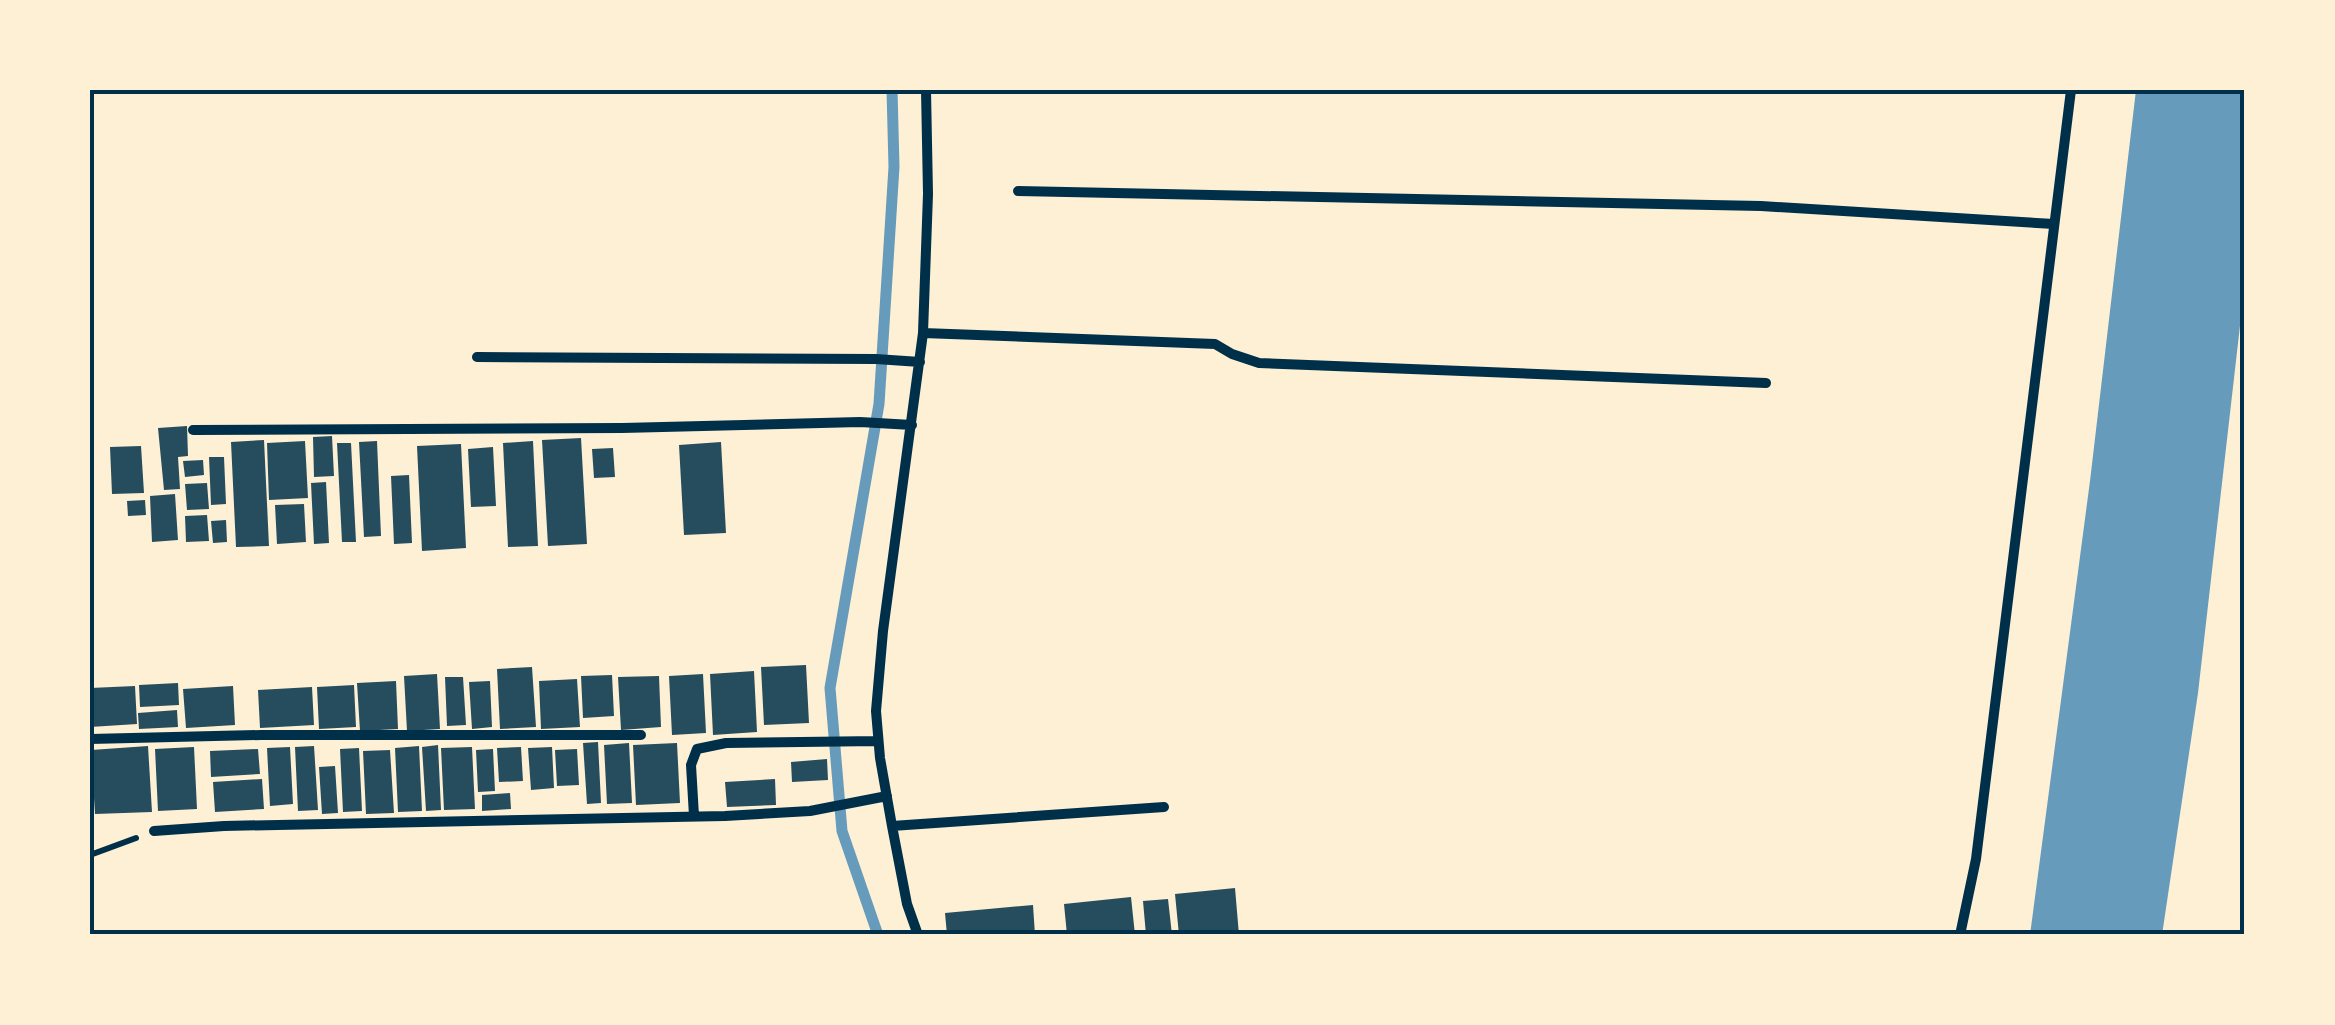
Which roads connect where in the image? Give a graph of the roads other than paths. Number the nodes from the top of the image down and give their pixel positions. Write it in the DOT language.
graph roads {
  1 [pos="926,90"];
  2 [pos="2071,90"];
  3 [pos="1018,192"];
  4 [pos="2054,224"];
  5 [pos="922,332"];
  6 [pos="477,357"];
  7 [pos="920,362"];
  8 [pos="1766,383"];
  9 [pos="912,425"];
  10 [pos="193,430"];
  11 [pos="641,735"];
  12 [pos="90,739"];
  13 [pos="878,741"];
  14 [pos="887,796"];
  15 [pos="1164,807"];
  16 [pos="694,816"];
  17 [pos="892,826"];
  18 [pos="154,832"];
  19 [pos="918,935"];
  20 [pos="1960,935"];
  1 -- 5 [label="street"];
  2 -- 4 [label="street"];
  3 -- 4 [label="street"];
  4 -- 20 [label="street"];
  5 -- 7 [label="street"];
  5 -- 8 [label="street"];
  6 -- 7 [label="street"];
  7 -- 9 [label="street"];
  9 -- 10 [label="street"];
  9 -- 13 [label="street"];
  11 -- 12 [label="street"];
  13 -- 14 [label="street"];
  13 -- 16 [label="street"];
  14 -- 16 [label="street"];
  14 -- 17 [label="street"];
  15 -- 17 [label="street"];
  16 -- 18 [label="street"];
  17 -- 19 [label="street"];
}
